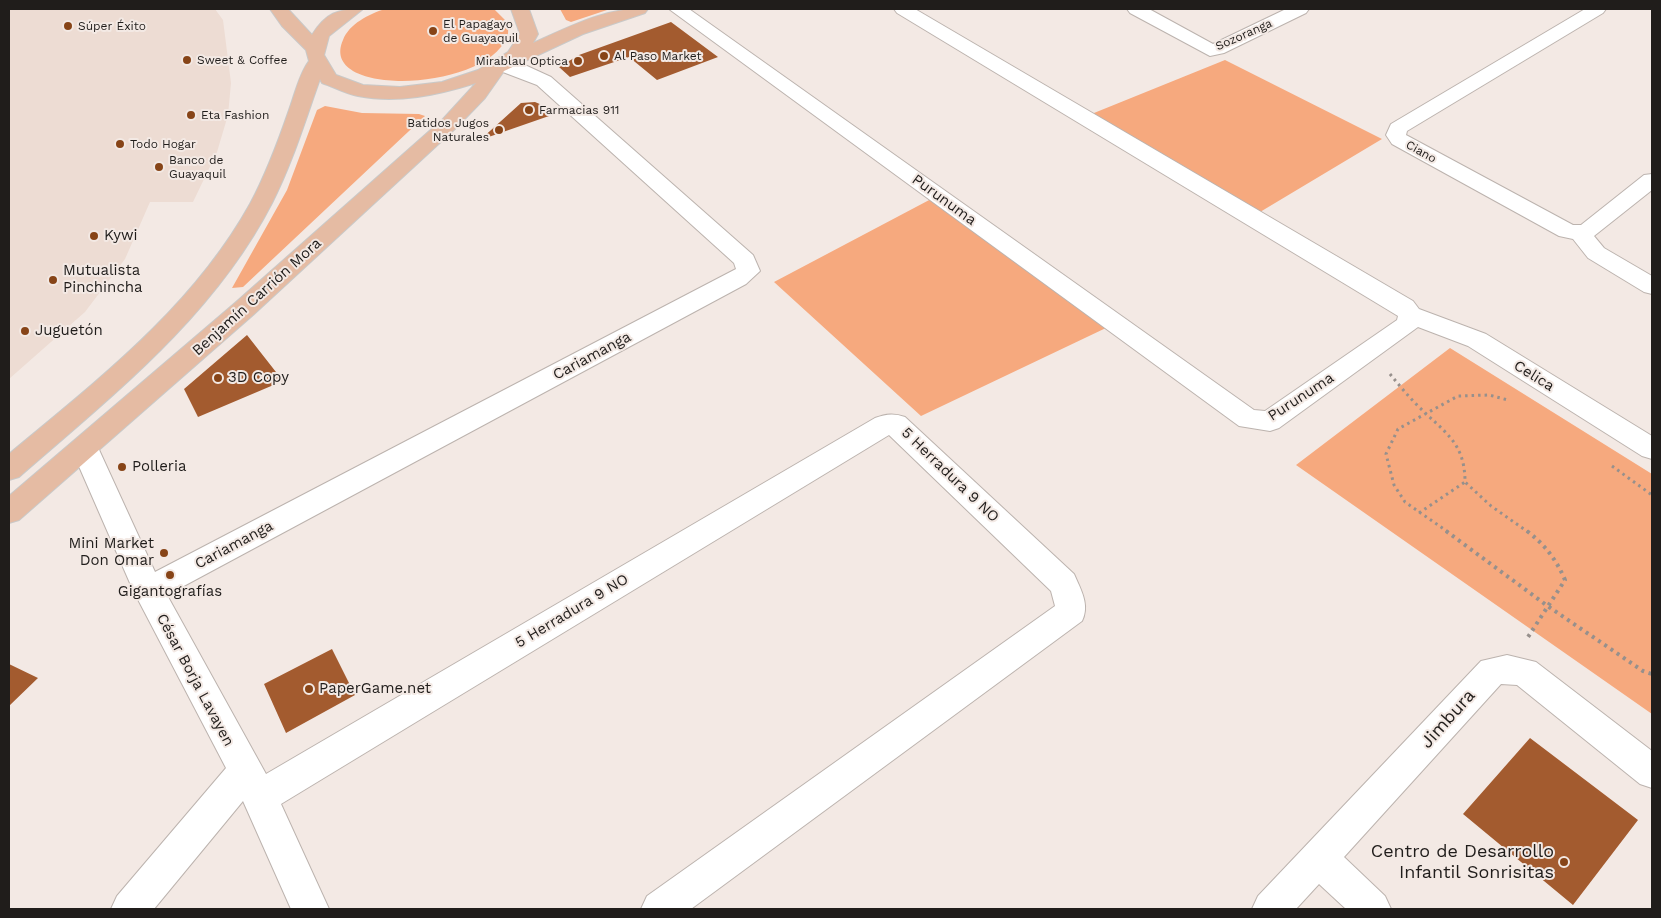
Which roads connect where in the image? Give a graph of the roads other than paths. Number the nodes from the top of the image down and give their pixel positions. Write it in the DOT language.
graph roads {
  1 [pos="279,9"];
  2 [pos="354,9"];
  3 [pos="520,9"];
  4 [pos="639,9"];
  5 [pos="678,9"];
  6 [pos="903,9"];
  7 [pos="1136,9"];
  8 [pos="1300,9"];
  9 [pos="1597,9"];
  10 [pos="315,56"];
  11 [pos="503,65"];
  12 [pos="1652,180"];
  13 [pos="1580,233"];
  14 [pos="1652,286"];
  15 [pos="1405,322"];
  16 [pos="85,448"];
  17 [pos="1652,449"];
  18 [pos="9,469"];
  19 [pos="9,512"];
  20 [pos="148,590"];
  21 [pos="1652,772"];
  22 [pos="252,785"];
  23 [pos="1320,859"];
  24 [pos="130,909"];
  25 [pos="310,909"];
  26 [pos="660,909"];
  27 [pos="1271,909"];
  28 [pos="1372,909"];
  1 -- 10 [label="main road"];
  2 -- 10 [label="main road"];
  3 -- 11 [label="main road, Benjamín Carrión Mora"];
  4 -- 11 [label="main road"];
  5 -- 15 [label="street, Purunuma"];
  6 -- 15 [label="street"];
  7 -- 8 [label="street, Sozoranga"];
  9 -- 13 [label="street, Ciano"];
  10 -- 11 [label="main road"];
  10 -- 18 [label="main road"];
  11 -- 16 [label="main road, Benjamín Carrión Mora"];
  11 -- 20 [label="street, Cariamanga"];
  12 -- 13 [label="street"];
  13 -- 14 [label="street"];
  15 -- 17 [label="street, Celica"];
  16 -- 19 [label="main road, Benjamín Carrión Mora"];
  16 -- 20 [label="street, César Borja Lavayen"];
  20 -- 22 [label="street, César Borja Lavayen"];
  21 -- 23 [label="street, Jimbura"];
  22 -- 24 [label="street"];
  22 -- 25 [label="street, César Borja Lavayen"];
  22 -- 26 [label="street, 5 Herradura 9 NO"];
  23 -- 27 [label="street, Jimbura"];
  23 -- 28 [label="street"];
}
